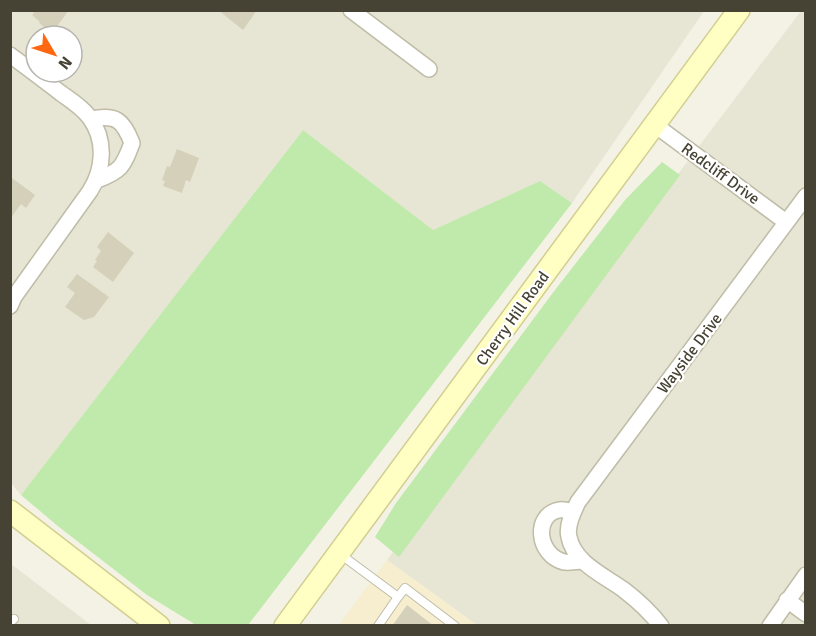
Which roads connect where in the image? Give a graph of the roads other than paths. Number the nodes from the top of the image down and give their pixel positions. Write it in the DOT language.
graph roads {
  1 [pos="351,10"];
  2 [pos="739,10"];
  3 [pos="10,55"];
  4 [pos="429,69"];
  5 [pos="91,119"];
  6 [pos="655,125"];
  7 [pos="98,180"];
  8 [pos="806,196"];
  9 [pos="786,222"];
  10 [pos="12,301"];
  11 [pos="10,512"];
  12 [pos="573,512"];
  13 [pos="339,553"];
  14 [pos="583,561"];
  15 [pos="806,575"];
  16 [pos="398,597"];
  17 [pos="787,600"];
  18 [pos="806,614"];
  19 [pos="159,626"];
  20 [pos="285,626"];
  21 [pos="378,626"];
  22 [pos="455,626"];
  23 [pos="661,626"];
  24 [pos="770,626"];
  1 -- 4 [label="street"];
  2 -- 6 [label="main road, Cherry Hill Road"];
  3 -- 5 [label="street"];
  5 -- 7 [label="street"];
  5 -- 7 [label="street"];
  6 -- 9 [label="street, Redcliff Drive"];
  6 -- 13 [label="main road, Cherry Hill Road"];
  7 -- 10 [label="street"];
  8 -- 9 [label="street, Wayside Drive"];
  9 -- 12 [label="street, Wayside Drive"];
  11 -- 19 [label="main road"];
  12 -- 14 [label="street, Wayside Drive"];
  12 -- 14 [label="street, Wayside Drive"];
  13 -- 16 [label="lane"];
  13 -- 20 [label="main road, Cherry Hill Road"];
  14 -- 23 [label="street, Wayside Drive"];
  15 -- 17 [label="street"];
  16 -- 21 [label="lane"];
  16 -- 22 [label="lane"];
  17 -- 18 [label="street"];
  17 -- 24 [label="street"];
}
